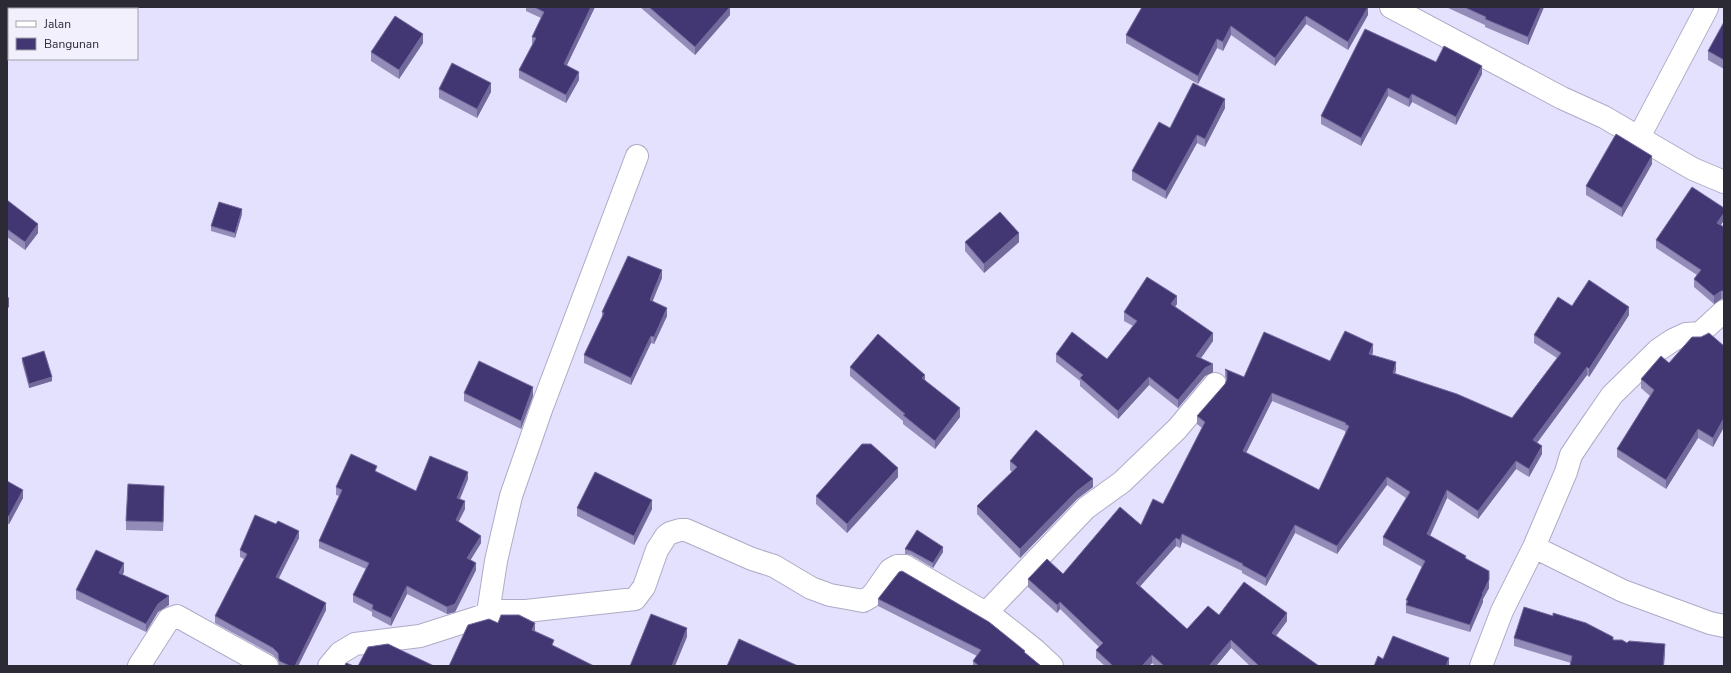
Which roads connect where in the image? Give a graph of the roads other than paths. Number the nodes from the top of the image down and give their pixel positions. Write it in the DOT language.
graph roads {
  1 [pos="1391,7"];
  2 [pos="1707,8"];
  3 [pos="1639,137"];
  4 [pos="637,156"];
  5 [pos="1724,182"];
  6 [pos="1724,311"];
  7 [pos="1215,384"];
  8 [pos="1534,547"];
  9 [pos="488,613"];
  10 [pos="986,613"];
  11 [pos="1724,626"];
  12 [pos="139,666"];
  13 [pos="267,666"];
  14 [pos="329,666"];
  15 [pos="1052,666"];
  16 [pos="1481,666"];
  1 -- 3 [label="street"];
  2 -- 3 [label="street"];
  3 -- 5 [label="street"];
  4 -- 9 [label="street"];
  6 -- 8 [label="street"];
  7 -- 10 [label="street"];
  8 -- 11 [label="street"];
  8 -- 16 [label="street"];
  9 -- 10 [label="street"];
  9 -- 14 [label="street"];
  10 -- 15 [label="street"];
  12 -- 13 [label="street"];
}
